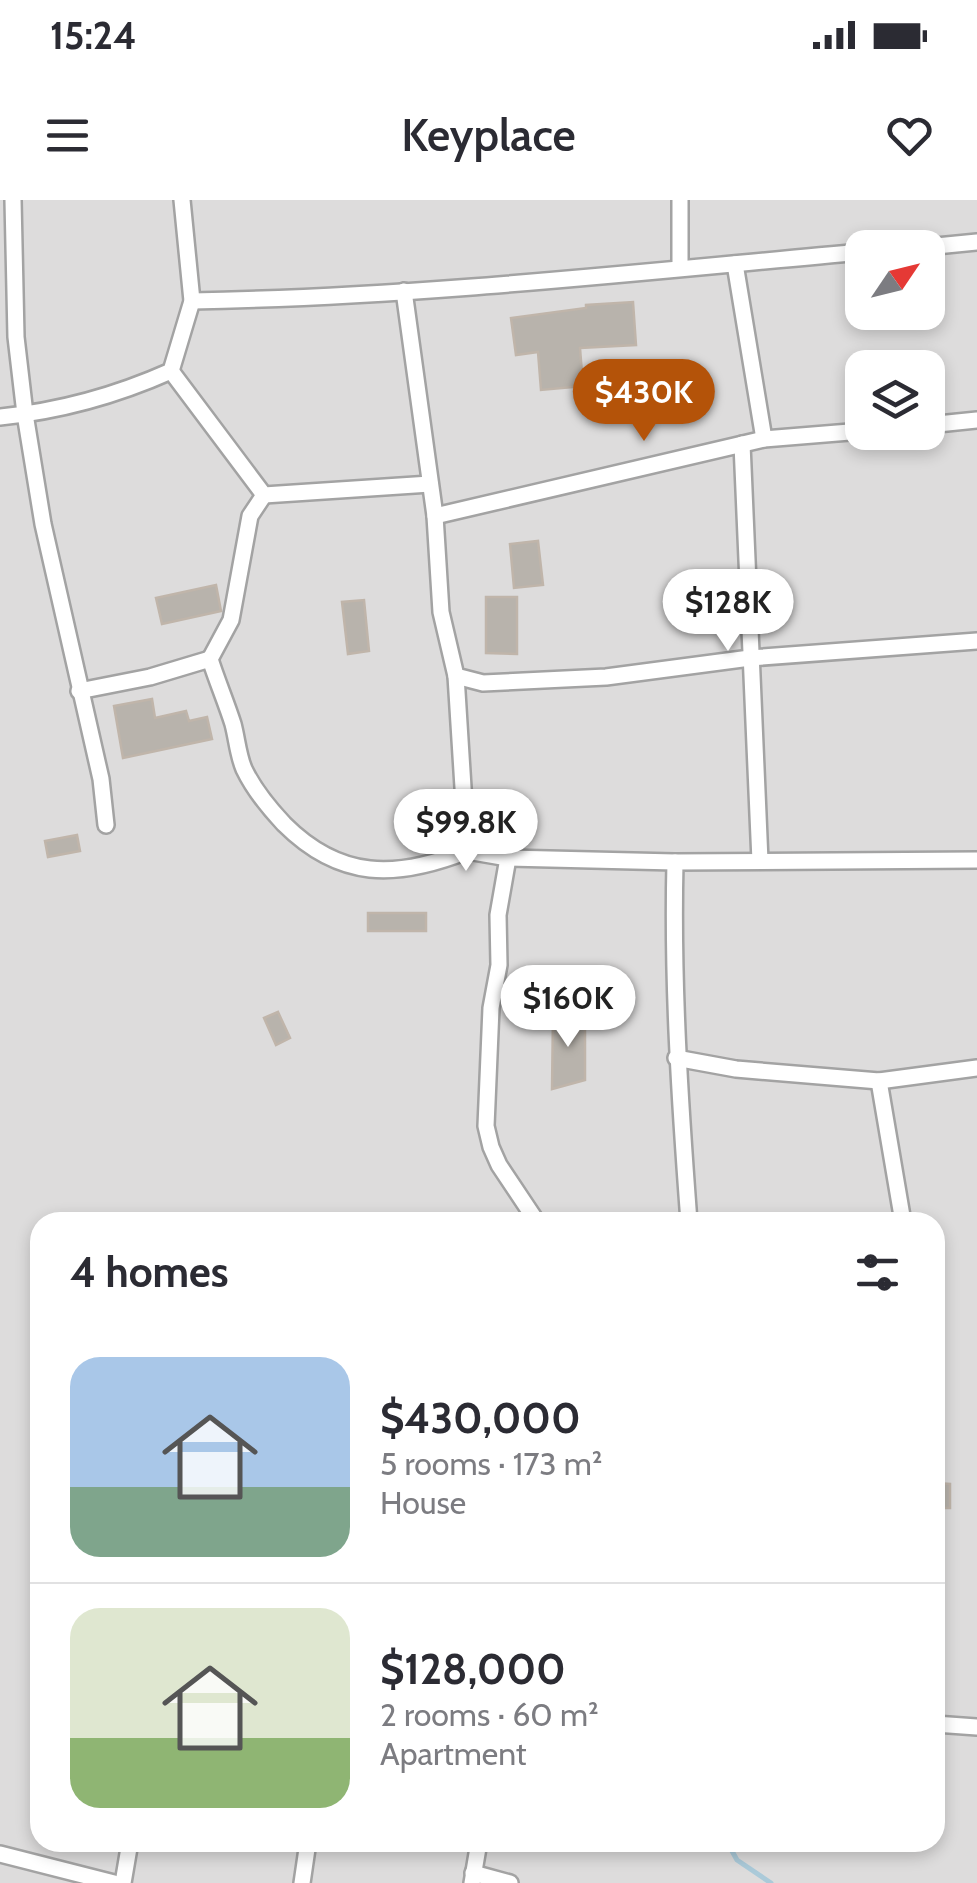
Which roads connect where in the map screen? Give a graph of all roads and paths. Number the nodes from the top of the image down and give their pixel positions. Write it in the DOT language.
graph roads {
  1 [pos="13,200"];
  2 [pos="182,200"];
  3 [pos="680,200"];
  4 [pos="977,242"];
  5 [pos="945,245"];
  6 [pos="845,254"];
  7 [pos="734,264"];
  8 [pos="680,268"];
  9 [pos="404,291"];
  10 [pos="192,301"];
  11 [pos="170,371"];
  12 [pos="25,414"];
  13 [pos="0,417"];
  14 [pos="977,420"];
  15 [pos="945,423"];
  16 [pos="845,432"];
  17 [pos="764,440"];
  18 [pos="742,444"];
  19 [pos="430,484"];
  20 [pos="264,495"];
  21 [pos="436,516"];
  22 [pos="977,641"];
  23 [pos="750,658"];
  24 [pos="210,659"];
  25 [pos="456,676"];
  26 [pos="79,691"];
  27 [pos="106,824"];
  28 [pos="467,851"];
  29 [pos="508,858"];
  30 [pos="977,860"];
  31 [pos="760,861"];
  32 [pos="675,862"];
  33 [pos="676,1058"];
  34 [pos="977,1068"];
  35 [pos="879,1081"];
  36 [pos="530,1212"];
  37 [pos="687,1212"];
  38 [pos="901,1212"];
  39 [pos="945,1725"];
  40 [pos="977,1727"];
  41 [pos="128,1852"];
  42 [pos="307,1852"];
  43 [pos="477,1852"];
  44 [pos="0,1854"];
  45 [pos="473,1878"];
  46 [pos="114,1883"];
  47 [pos="123,1883"];
  48 [pos="302,1883"];
  49 [pos="510,1883"];
  1 -- 12 [label="street"];
  2 -- 10 [label="street"];
  3 -- 8 [label="street"];
  4 -- 5 [label="street"];
  6 -- 7 [label="street"];
  7 -- 8 [label="street"];
  7 -- 17 [label="street"];
  8 -- 9 [label="street"];
  9 -- 10 [label="street"];
  9 -- 19 [label="street"];
  10 -- 11 [label="street"];
  11 -- 12 [label="street"];
  11 -- 20 [label="street"];
  12 -- 13 [label="street"];
  12 -- 26 [label="street"];
  14 -- 15 [label="street"];
  16 -- 17 [label="street"];
  17 -- 18 [label="street"];
  18 -- 21 [label="street"];
  18 -- 23 [label="street"];
  19 -- 20 [label="street"];
  19 -- 21 [label="street"];
  20 -- 24 [label="street"];
  21 -- 25 [label="street"];
  22 -- 23 [label="street"];
  23 -- 25 [label="street"];
  23 -- 31 [label="street"];
  24 -- 26 [label="street"];
  24 -- 28 [label="street"];
  25 -- 28 [label="street"];
  26 -- 27 [label="street"];
  28 -- 29 [label="street"];
  29 -- 32 [label="street"];
  29 -- 36 [label="street"];
  30 -- 31 [label="street"];
  31 -- 32 [label="street"];
  32 -- 33 [label="street"];
  33 -- 35 [label="street"];
  33 -- 37 [label="street"];
  34 -- 35 [label="street"];
  35 -- 38 [label="street"];
  39 -- 40 [label="street"];
  41 -- 47 [label="street"];
  42 -- 48 [label="street"];
  43 -- 45 [label="street"];
  44 -- 46 [label="street"];
  45 -- 49 [label="street"];
}
